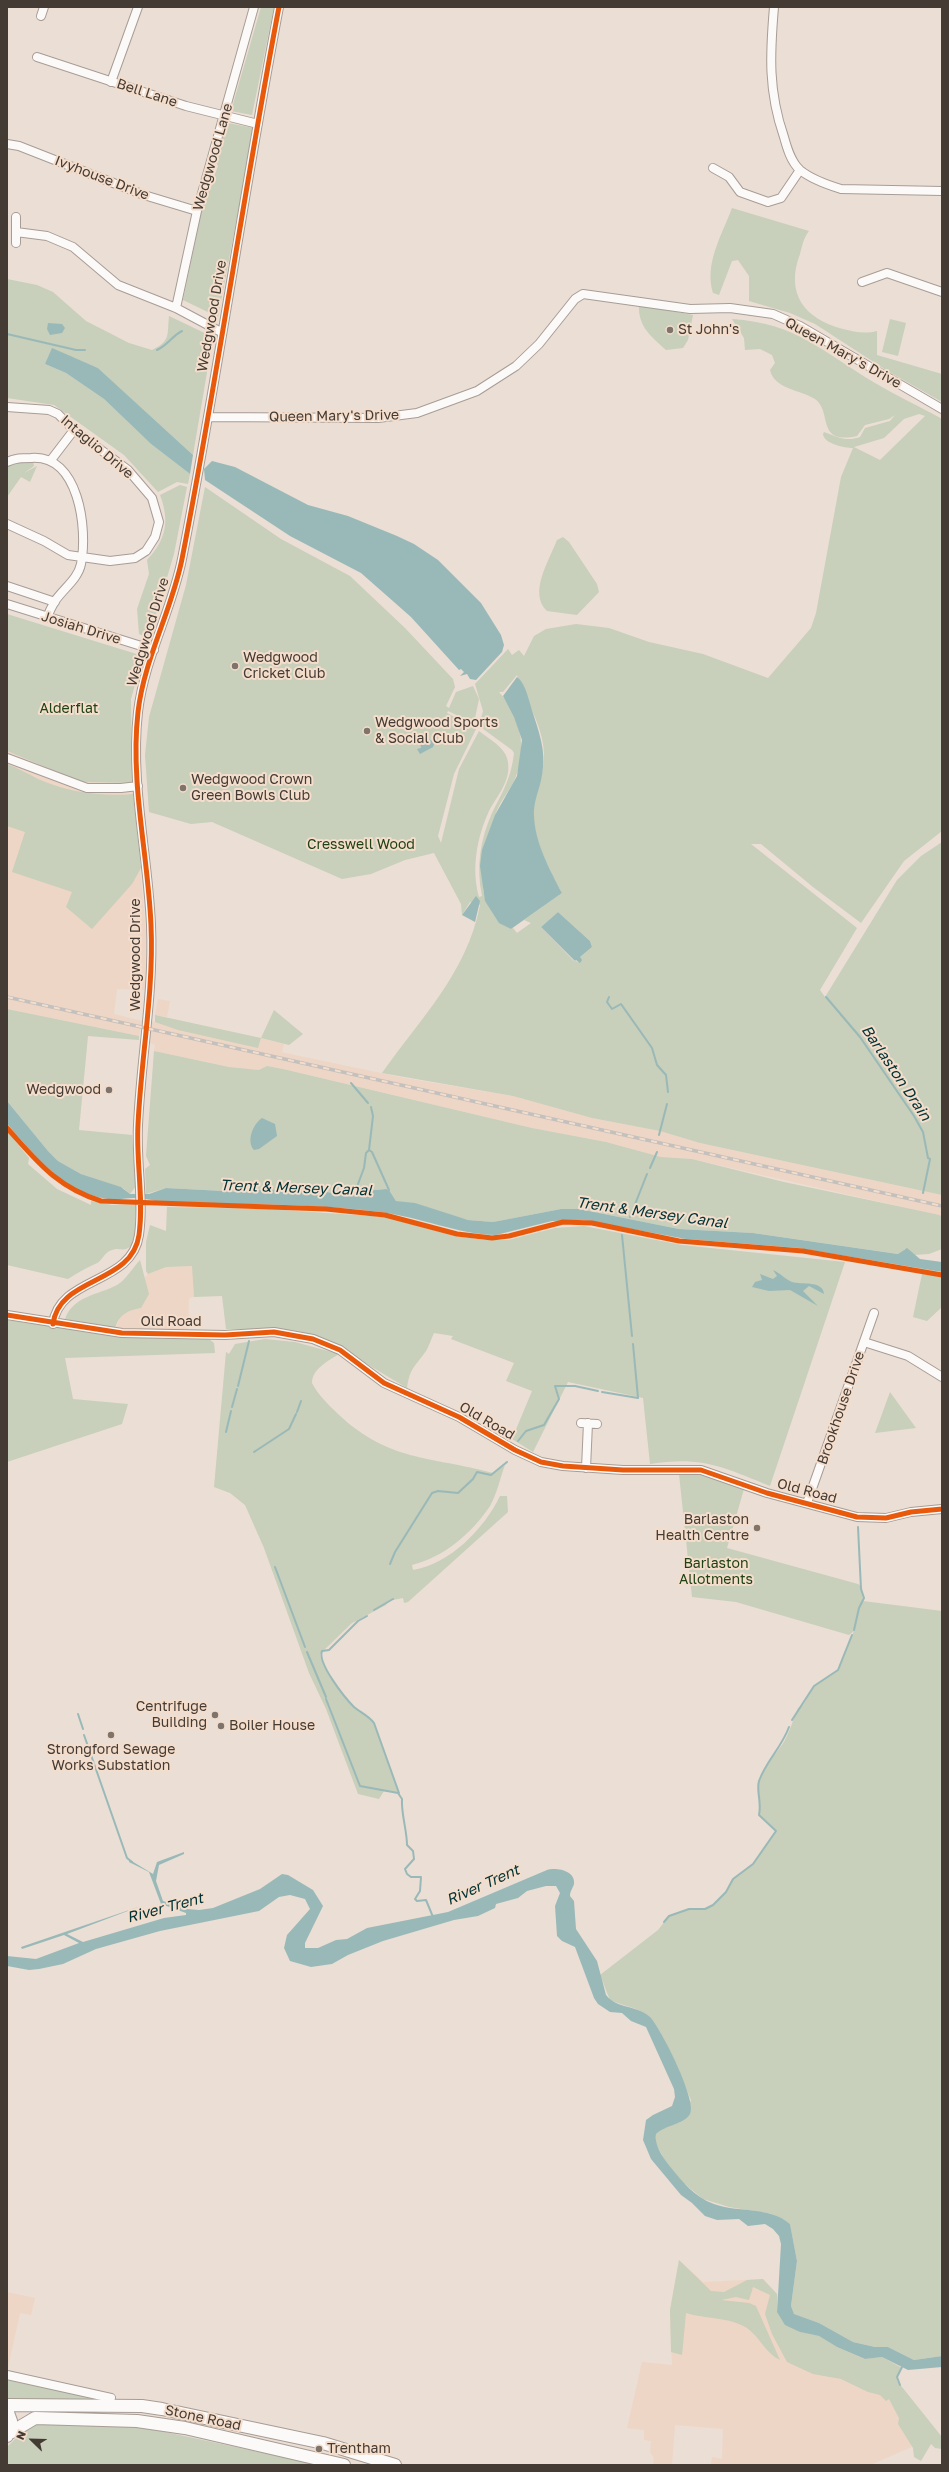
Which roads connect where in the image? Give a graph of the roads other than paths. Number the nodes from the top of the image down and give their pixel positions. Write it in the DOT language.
graph roads {
  1 [pos="44,7"];
  2 [pos="138,7"];
  3 [pos="279,7"];
  4 [pos="774,7"];
  5 [pos="252,8"];
  6 [pos="41,16"];
  7 [pos="37,56"];
  8 [pos="111,82"];
  9 [pos="224,116"];
  10 [pos="258,124"];
  11 [pos="7,144"];
  12 [pos="713,168"];
  13 [pos="800,170"];
  14 [pos="942,191"];
  15 [pos="197,211"];
  16 [pos="16,217"];
  17 [pos="16,232"];
  18 [pos="16,243"];
  19 [pos="862,282"];
  20 [pos="942,292"];
  21 [pos="176,308"];
  22 [pos="221,332"];
  23 [pos="7,407"];
  24 [pos="942,409"];
  25 [pos="208,417"];
  26 [pos="74,430"];
  27 [pos="51,460"];
  28 [pos="7,462"];
  29 [pos="7,524"];
  30 [pos="82,558"];
  31 [pos="7,586"];
  32 [pos="55,602"];
  33 [pos="7,604"];
  34 [pos="47,618"];
  35 [pos="154,650"];
  36 [pos="7,758"];
  37 [pos="138,786"];
  38 [pos="874,1312"];
  39 [pos="7,1315"];
  40 [pos="53,1324"];
  41 [pos="864,1342"];
  42 [pos="942,1377"];
  43 [pos="597,1424"];
  44 [pos="586,1468"];
  45 [pos="807,1503"];
  46 [pos="942,1510"];
  47 [pos="7,2375"];
  48 [pos="111,2398"];
  49 [pos="7,2405"];
  50 [pos="7,2410"];
  51 [pos="8,2435"];
  52 [pos="344,2465"];
  53 [pos="395,2465"];
  1 -- 6 [label="street"];
  2 -- 8 [label="street"];
  3 -- 10 [label="street, Wedgwood Drive"];
  4 -- 13 [label="street"];
  5 -- 9 [label="street, Wedgwood Lane"];
  7 -- 8 [label="street, Bell Lane"];
  8 -- 9 [label="street, Bell Lane"];
  9 -- 10 [label="street, Bell Lane"];
  9 -- 15 [label="street, Wedgwood Lane"];
  10 -- 22 [label="street, Wedgwood Drive"];
  11 -- 15 [label="street, Ivyhouse Drive"];
  12 -- 13 [label="street"];
  13 -- 14 [label="street"];
  15 -- 21 [label="street, Wedgwood Lane"];
  16 -- 17 [label="street"];
  17 -- 18 [label="street"];
  17 -- 21 [label="street"];
  19 -- 20 [label="street"];
  21 -- 22 [label="street"];
  22 -- 25 [label="street, Wedgwood Drive"];
  23 -- 26 [label="street, Intaglio Drive"];
  24 -- 25 [label="street, Queen Mary's Drive"];
  25 -- 35 [label="street, Wedgwood Drive"];
  26 -- 27 [label="street"];
  26 -- 30 [label="street, Intaglio Drive"];
  27 -- 28 [label="street"];
  27 -- 30 [label="street"];
  29 -- 30 [label="street, Intaglio Drive"];
  30 -- 32 [label="street"];
  31 -- 32 [label="street"];
  32 -- 34 [label="street"];
  33 -- 34 [label="street, Josiah Drive"];
  34 -- 35 [label="street, Josiah Drive"];
  35 -- 37 [label="street, Wedgwood Drive"];
  36 -- 37 [label="street"];
  37 -- 40 [label="street, Wedgwood Drive"];
  38 -- 41 [label="street, Brookhouse Drive"];
  39 -- 40 [label="street, Old Road"];
  40 -- 44 [label="street, Old Road"];
  41 -- 42 [label="street"];
  41 -- 45 [label="street, Brookhouse Drive"];
  43 -- 44 [label="street"];
  44 -- 45 [label="street, Old Road"];
  45 -- 46 [label="street, Old Road"];
  47 -- 48 [label="street"];
  49 -- 53 [label="highway, Stone Road"];
  50 -- 51 [label="highway"];
  51 -- 52 [label="highway, Stone Road"];
}
